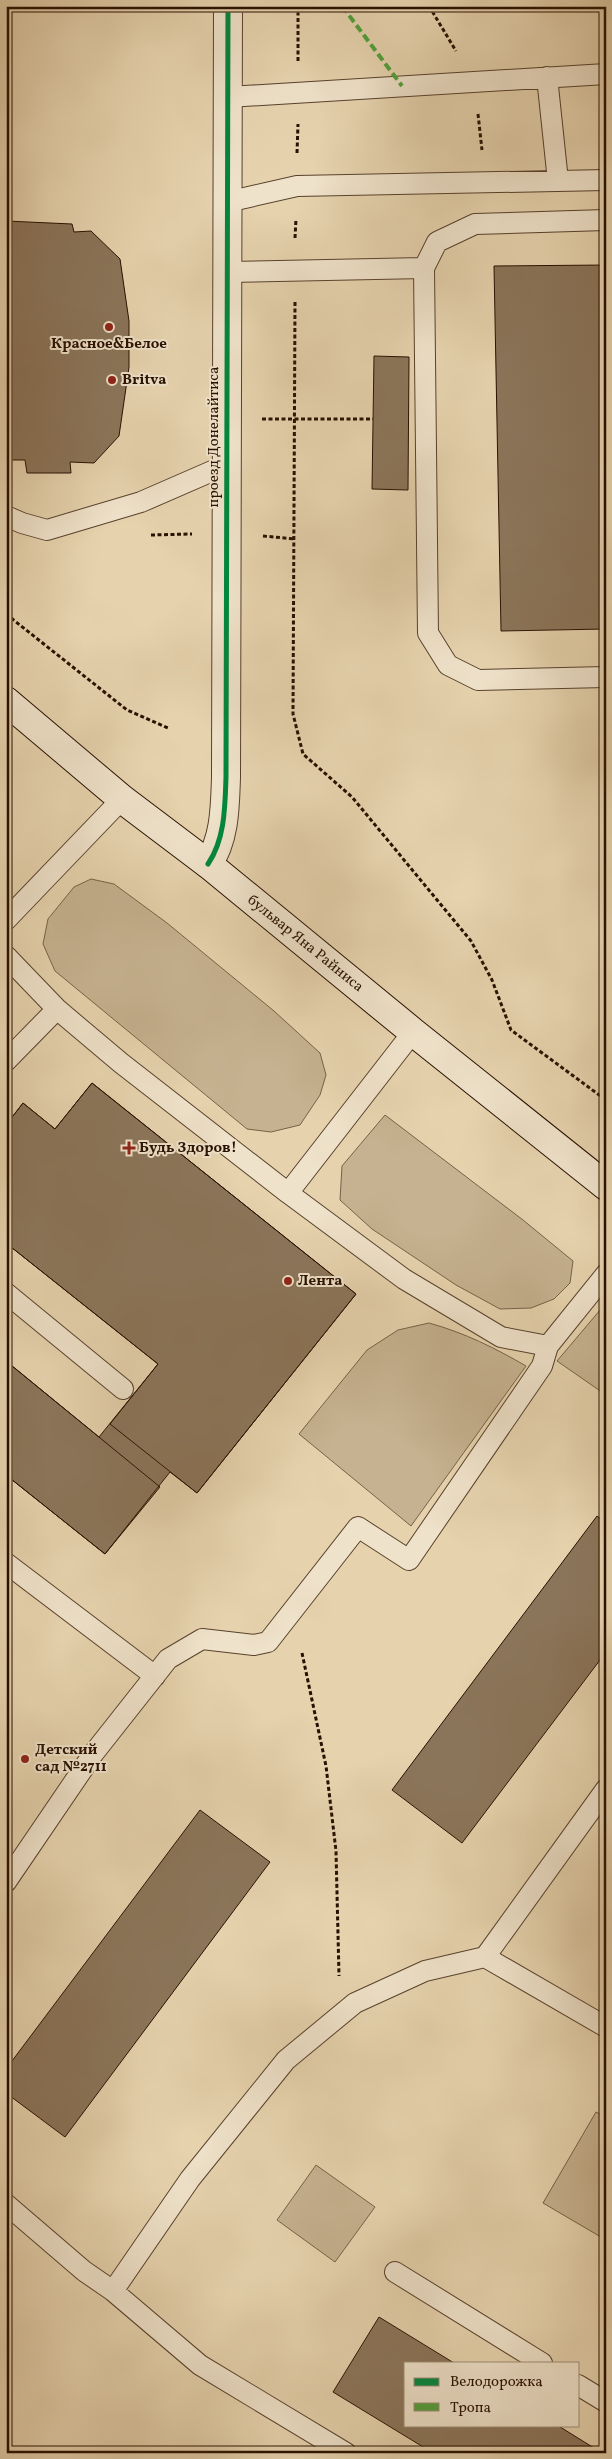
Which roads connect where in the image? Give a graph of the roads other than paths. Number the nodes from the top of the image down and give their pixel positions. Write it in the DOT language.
graph roads {
  1 [pos="228,6"];
  2 [pos="606,74"];
  3 [pos="547,77"];
  4 [pos="228,97"];
  5 [pos="606,180"];
  6 [pos="558,181"];
  7 [pos="227,202"];
  8 [pos="606,220"];
  9 [pos="424,268"];
  10 [pos="227,272"];
  11 [pos="226,465"];
  12 [pos="6,516"];
  13 [pos="606,678"];
  14 [pos="6,701"];
  15 [pos="122,799"];
  16 [pos="208,864"];
  17 [pos="6,920"];
  18 [pos="6,956"];
  19 [pos="57,1008"];
  20 [pos="413,1032"];
  21 [pos="6,1062"];
  22 [pos="606,1186"];
  23 [pos="288,1193"];
  24 [pos="606,1274"];
  25 [pos="6,1293"];
  26 [pos="548,1346"];
  27 [pos="123,1389"];
  28 [pos="6,1563"];
  29 [pos="155,1676"];
  30 [pos="606,1789"];
  31 [pos="8,1874"];
  32 [pos="485,1957"];
  33 [pos="606,2027"];
  34 [pos="6,2204"];
  35 [pos="395,2272"];
  36 [pos="113,2291"];
  37 [pos="540,2362"];
  38 [pos="580,2386"];
  39 [pos="606,2402"];
  40 [pos="346,2453"];
  1 -- 4 [label="street, проезд Донелайтиса"];
  2 -- 3 [label="lane"];
  3 -- 4 [label="lane"];
  3 -- 6 [label="lane"];
  4 -- 7 [label="street, проезд Донелайтиса"];
  5 -- 6 [label="lane"];
  6 -- 7 [label="lane"];
  7 -- 10 [label="street, проезд Донелайтиса"];
  8 -- 9 [label="lane"];
  9 -- 10 [label="lane"];
  9 -- 13 [label="lane"];
  10 -- 11 [label="street, проезд Донелайтиса"];
  11 -- 12 [label="lane"];
  11 -- 16 [label="street, проезд Донелайтиса"];
  14 -- 15 [label="street, бульвар Яна Райниса"];
  15 -- 16 [label="street, бульвар Яна Райниса"];
  15 -- 17 [label="lane"];
  16 -- 20 [label="street, бульвар Яна Райниса"];
  18 -- 19 [label="lane"];
  19 -- 21 [label="lane"];
  19 -- 23 [label="lane"];
  20 -- 22 [label="street, бульвар Яна Райниса"];
  20 -- 23 [label="lane"];
  23 -- 26 [label="lane"];
  24 -- 26 [label="lane"];
  25 -- 27 [label="lane"];
  26 -- 29 [label="lane"];
  28 -- 29 [label="lane"];
  29 -- 31 [label="lane"];
  30 -- 32 [label="lane"];
  32 -- 33 [label="lane"];
  32 -- 36 [label="lane"];
  34 -- 36 [label="lane"];
  35 -- 37 [label="lane"];
  36 -- 40 [label="lane"];
  38 -- 39 [label="lane"];
}
